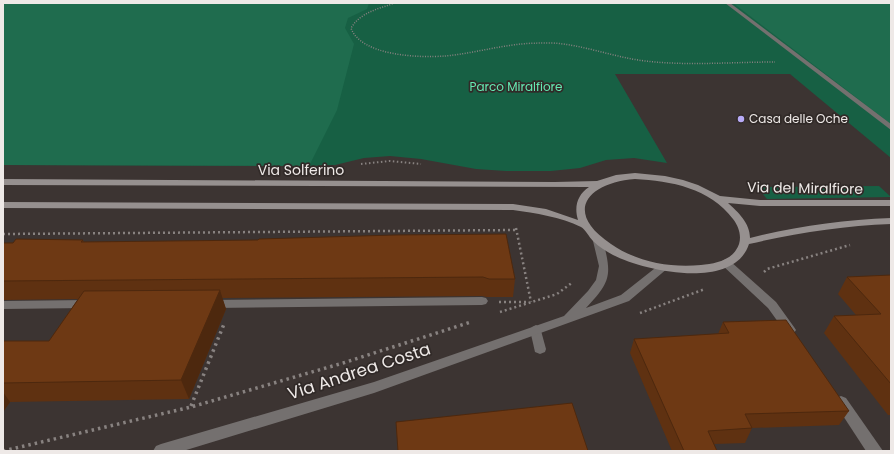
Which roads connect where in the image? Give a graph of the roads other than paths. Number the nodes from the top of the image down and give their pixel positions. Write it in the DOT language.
graph roads {
  1 [pos="727,3"];
  2 [pos="891,128"];
  3 [pos="3,182"];
  4 [pos="599,184"];
  5 [pos="718,199"];
  6 [pos="891,203"];
  7 [pos="3,205"];
  8 [pos="891,221"];
  9 [pos="584,225"];
  10 [pos="598,241"];
  11 [pos="745,242"];
  12 [pos="726,263"];
  13 [pos="663,268"];
  14 [pos="482,301"];
  15 [pos="98,304"];
  16 [pos="200,304"];
  17 [pos="3,305"];
  18 [pos="565,320"];
  19 [pos="536,330"];
  20 [pos="799,343"];
  21 [pos="540,349"];
  22 [pos="835,394"];
  23 [pos="161,451"];
  24 [pos="876,451"];
  1 -- 2 [label="street"];
  3 -- 4 [label="main road, Via Solferino"];
  4 -- 5 [label="main road"];
  4 -- 9 [label="main road"];
  5 -- 6 [label="main road, Via del Miralfiore"];
  5 -- 11 [label="main road"];
  7 -- 9 [label="main road"];
  8 -- 11 [label="main road"];
  9 -- 10 [label="main road"];
  10 -- 13 [label="main road"];
  10 -- 18 [label="street, Via Andrea Costa"];
  11 -- 12 [label="main road"];
  12 -- 13 [label="main road"];
  12 -- 20 [label="street"];
  13 -- 18 [label="street, Via Andrea Costa"];
  14 -- 16 [label="street"];
  15 -- 17 [label="street"];
  18 -- 19 [label="street, Via Andrea Costa"];
  19 -- 21 [label="street"];
  19 -- 23 [label="street, Via Andrea Costa"];
  22 -- 24 [label="street"];
}
